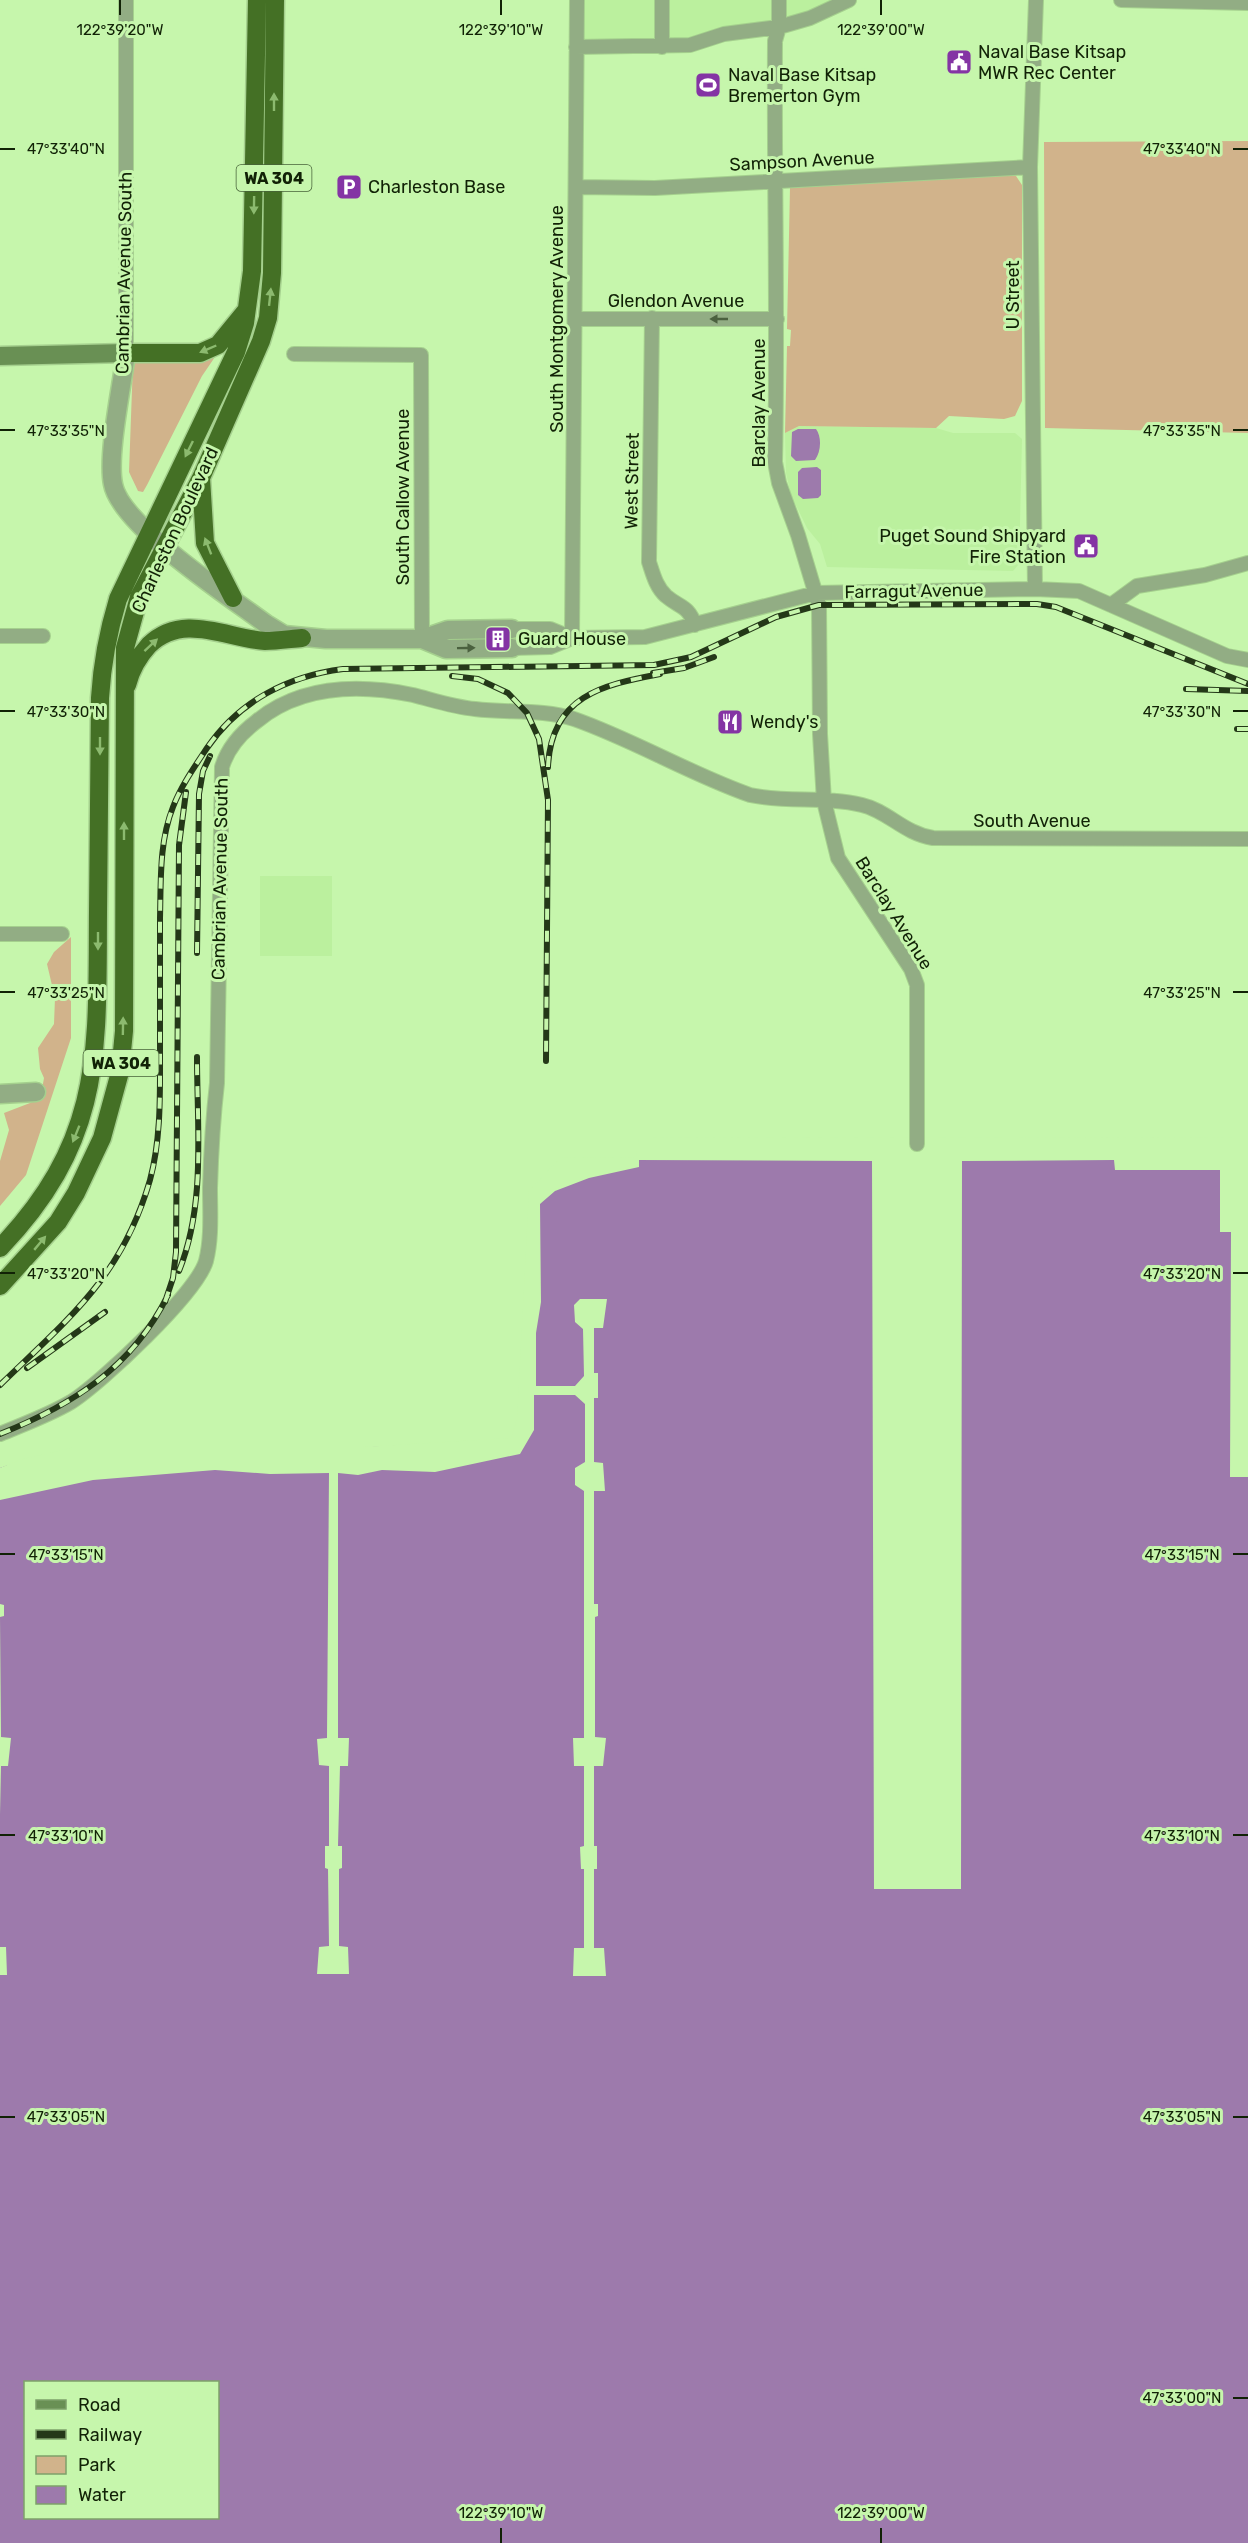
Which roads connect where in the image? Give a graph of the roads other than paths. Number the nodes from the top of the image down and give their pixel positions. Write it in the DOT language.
graph roads {
  1 [pos="126,0"];
  2 [pos="257,0"];
  3 [pos="275,0"];
  4 [pos="577,0"];
  5 [pos="662,0"];
  6 [pos="779,0"];
  7 [pos="849,0"];
  8 [pos="1036,0"];
  9 [pos="1120,0"];
  10 [pos="1167,1"];
  11 [pos="1248,3"];
  12 [pos="779,27"];
  13 [pos="576,47"];
  14 [pos="662,47"];
  15 [pos="1030,167"];
  16 [pos="773,179"];
  17 [pos="576,187"];
  18 [pos="248,308"];
  19 [pos="652,318"];
  20 [pos="575,319"];
  21 [pos="777,319"];
  22 [pos="126,353"];
  23 [pos="294,354"];
  24 [pos="0,356"];
  25 [pos="201,478"];
  26 [pos="149,532"];
  27 [pos="165,547"];
  28 [pos="1248,563"];
  29 [pos="1035,589"];
  30 [pos="816,593"];
  31 [pos="232,598"];
  32 [pos="1111,605"];
  33 [pos="695,625"];
  34 [pos="512,629"];
  35 [pos="0,636"];
  36 [pos="44,636"];
  37 [pos="302,638"];
  38 [pos="572,638"];
  39 [pos="422,639"];
  40 [pos="512,648"];
  41 [pos="1248,660"];
  42 [pos="125,695"];
  43 [pos="824,801"];
  44 [pos="1248,839"];
  45 [pos="0,934"];
  46 [pos="62,934"];
  47 [pos="36,1092"];
  48 [pos="0,1094"];
  49 [pos="917,1144"];
  50 [pos="0,1248"];
  51 [pos="0,1286"];
  52 [pos="0,1434"];
  1 -- 22 [label="street, Cambrian Avenue South"];
  2 -- 18 [label="highway, Charleston Boulevard / WA 304, one-way"];
  25 -- 3 [label="highway, Charleston Boulevard / WA 304, one-way"];
  4 -- 13 [label="street, South Montgomery Avenue"];
  5 -- 14 [label="street"];
  6 -- 12 [label="street, Barclay Avenue"];
  7 -- 12 [label="street"];
  8 -- 15 [label="street, U Street"];
  9 -- 10 [label="street"];
  10 -- 11 [label="street"];
  12 -- 14 [label="street"];
  12 -- 16 [label="street, Barclay Avenue"];
  13 -- 14 [label="street"];
  13 -- 17 [label="street, South Montgomery Avenue"];
  15 -- 16 [label="street, Sampson Avenue"];
  15 -- 29 [label="street, U Street"];
  16 -- 17 [label="street, Sampson Avenue"];
  16 -- 21 [label="street, Barclay Avenue"];
  17 -- 20 [label="street, South Montgomery Avenue"];
  18 -- 22 [label="highway, one-way"];
  18 -- 26 [label="highway, Charleston Boulevard / WA 304, one-way"];
  19 -- 20 [label="street, Glendon Avenue"];
  21 -- 19 [label="street, Glendon Avenue, one-way"];
  19 -- 33 [label="street, West Street"];
  20 -- 38 [label="street, South Montgomery Avenue"];
  21 -- 30 [label="street, Barclay Avenue"];
  22 -- 24 [label="main road"];
  22 -- 26 [label="street, Cambrian Avenue South"];
  23 -- 39 [label="street, South Callow Avenue"];
  25 -- 27 [label="highway, Charleston Boulevard / WA 304"];
  31 -- 25 [label="highway, one-way"];
  26 -- 27 [label="street, Cambrian Avenue South"];
  26 -- 50 [label="highway, Charleston Boulevard / WA 304, one-way"];
  27 -- 31 [label="street, Farragut Avenue"];
  27 -- 42 [label="highway, Charleston Boulevard / WA 304"];
  28 -- 32 [label="street"];
  29 -- 30 [label="street, Farragut Avenue"];
  29 -- 32 [label="street, Farragut Avenue"];
  30 -- 33 [label="street, Farragut Avenue"];
  30 -- 43 [label="street, Barclay Avenue"];
  31 -- 37 [label="street, Farragut Avenue"];
  32 -- 41 [label="street, Farragut Avenue"];
  33 -- 38 [label="street, Farragut Avenue"];
  34 -- 38 [label="street, Farragut Avenue"];
  34 -- 39 [label="street, Farragut Avenue"];
  35 -- 36 [label="street"];
  37 -- 39 [label="street, Farragut Avenue"];
  42 -- 37 [label="highway, one-way"];
  38 -- 40 [label="street, Farragut Avenue"];
  39 -- 40 [label="street, Farragut Avenue, one-way"];
  51 -- 42 [label="highway, Charleston Boulevard / WA 304, one-way"];
  43 -- 44 [label="street, South Avenue"];
  43 -- 49 [label="street, Barclay Avenue"];
  43 -- 52 [label="street, Cambrian Avenue South"];
  45 -- 46 [label="street"];
  47 -- 48 [label="street"];
}
